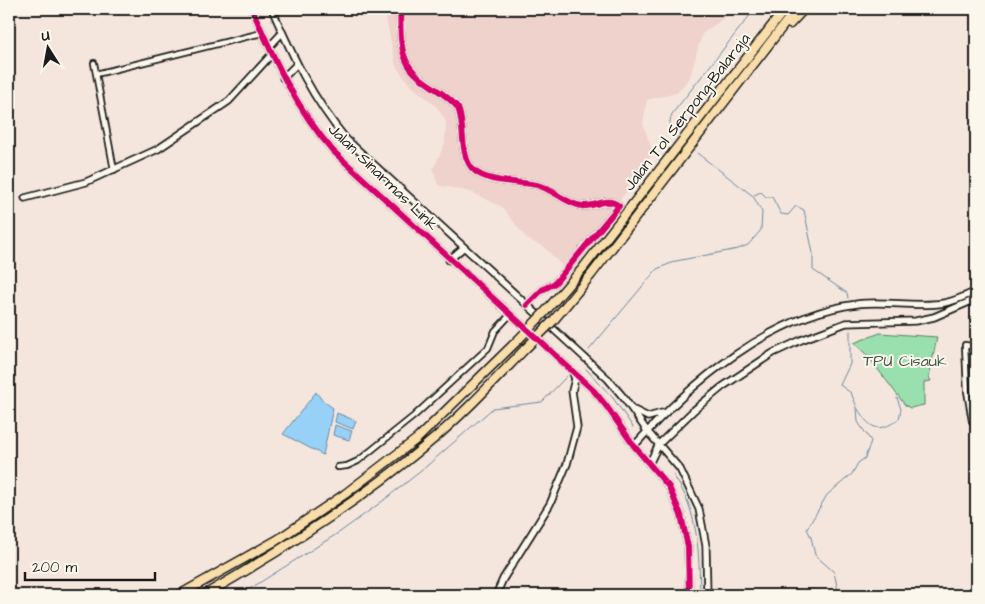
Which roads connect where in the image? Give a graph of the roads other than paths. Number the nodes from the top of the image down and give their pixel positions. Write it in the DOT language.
graph roads {
  1 [pos="252,9"];
  2 [pos="272,9"];
  3 [pos="400,9"];
  4 [pos="784,9"];
  5 [pos="796,9"];
  6 [pos="804,9"];
  7 [pos="282,32"];
  8 [pos="262,33"];
  9 [pos="269,47"];
  10 [pos="272,54"];
  11 [pos="755,62"];
  12 [pos="94,63"];
  13 [pos="297,64"];
  14 [pos="96,74"];
  15 [pos="283,78"];
  16 [pos="114,170"];
  17 [pos="25,198"];
  18 [pos="463,248"];
  19 [pos="449,260"];
  20 [pos="976,291"];
  21 [pos="976,300"];
  22 [pos="526,305"];
  23 [pos="510,315"];
  24 [pos="976,346"];
  25 [pos="976,366"];
  26 [pos="572,371"];
  27 [pos="631,407"];
  28 [pos="670,409"];
  29 [pos="976,426"];
  30 [pos="647,431"];
  31 [pos="659,444"];
  32 [pos="634,446"];
  33 [pos="649,464"];
  34 [pos="338,467"];
  35 [pos="179,595"];
  36 [pos="204,595"];
  37 [pos="496,595"];
  38 [pos="689,595"];
  39 [pos="707,595"];
  1 -- 8 [label="street, Jalan Sinarmas Link"];
  2 -- 7 [label="street, Jalan Sinarmas Link"];
  3 -- 22 [label="street"];
  4 -- 35 [label="highway, Jalan Tol Serpong–Balaraja, bridge"];
  5 -- 11 [label="highway, Jalan Tol Serpong–Balaraja"];
  6 -- 11 [label="highway"];
  7 -- 9 [label="street"];
  7 -- 13 [label="street, Jalan Sinarmas Link"];
  8 -- 9 [label="street, Jalan Sinarmas Link"];
  8 -- 14 [label="street"];
  9 -- 10 [label="street, Jalan Sinarmas Link"];
  10 -- 15 [label="street, Jalan Sinarmas Link"];
  10 -- 16 [label="street"];
  11 -- 36 [label="highway, Jalan Tol Serpong–Balaraja, bridge"];
  12 -- 14 [label="street"];
  13 -- 15 [label="street"];
  13 -- 18 [label="street, Jalan Sinarmas Link"];
  14 -- 16 [label="street"];
  15 -- 19 [label="street, Jalan Sinarmas Link"];
  16 -- 17 [label="street"];
  18 -- 19 [label="street"];
  18 -- 22 [label="street, Jalan Sinarmas Link"];
  19 -- 23 [label="street, Jalan Sinarmas Link"];
  20 -- 28 [label="street"];
  21 -- 31 [label="street"];
  22 -- 27 [label="street, Jalan Sinarmas Link"];
  23 -- 26 [label="street, Jalan Sinarmas Link"];
  23 -- 34 [label="street"];
  24 -- 25 [label="street"];
  24 -- 29 [label="street"];
  26 -- 32 [label="street, Jalan Sinarmas Link"];
  26 -- 37 [label="street"];
  27 -- 28 [label="street"];
  27 -- 30 [label="street, Jalan Sinarmas Link"];
  28 -- 30 [label="street"];
  30 -- 31 [label="street, Jalan Sinarmas Link"];
  30 -- 32 [label="street"];
  31 -- 33 [label="street"];
  31 -- 39 [label="street, Jalan Sinarmas Link"];
  32 -- 33 [label="street, Jalan Sinarmas Link"];
  33 -- 38 [label="street"];
}
